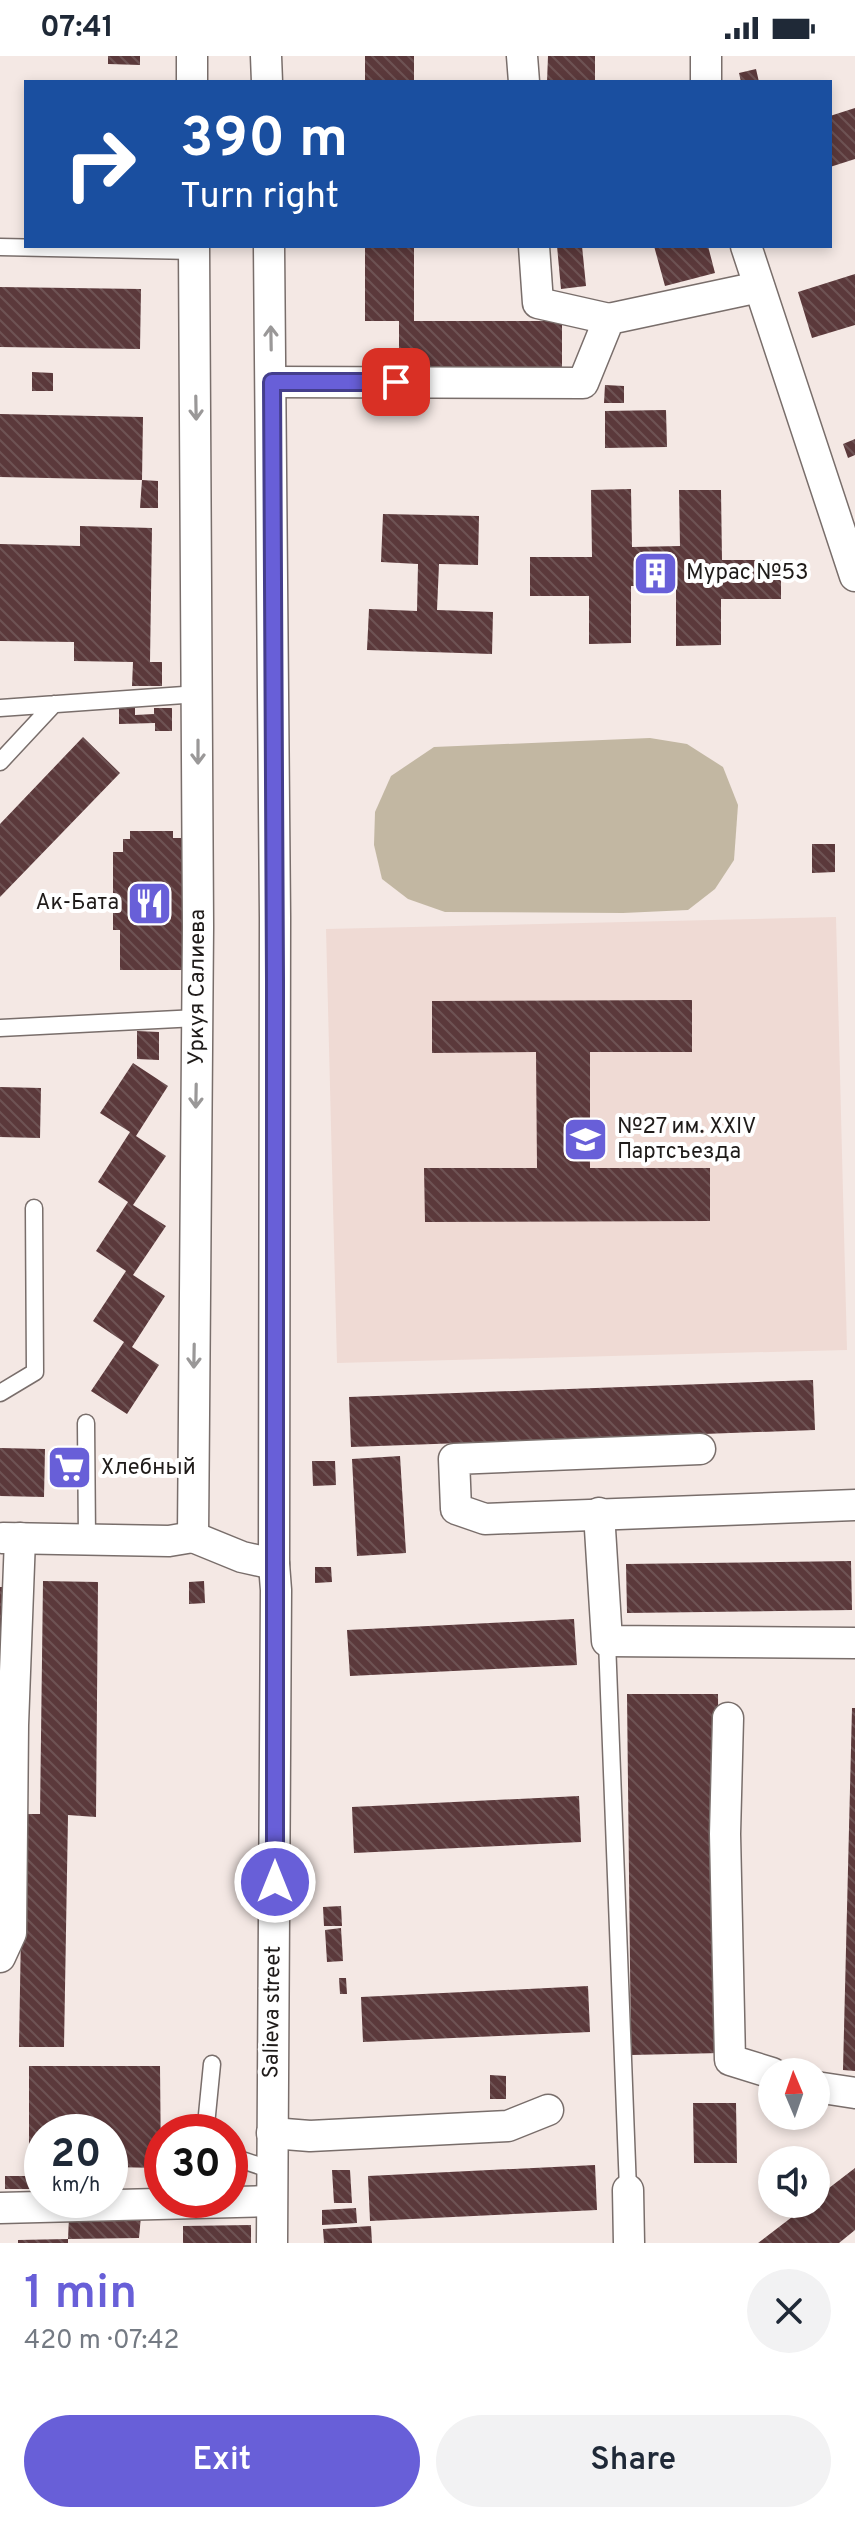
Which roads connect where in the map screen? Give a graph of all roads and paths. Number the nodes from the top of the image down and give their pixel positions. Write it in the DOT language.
graph roads {
  1 [pos="192,56"];
  2 [pos="266,56"];
  3 [pos="522,56"];
  4 [pos="706,56"];
  5 [pos="192,80"];
  6 [pos="267,80"];
  7 [pos="524,80"];
  8 [pos="706,80"];
  9 [pos="0,247"];
  10 [pos="24,247"];
  11 [pos="97,248"];
  12 [pos="269,248"];
  13 [pos="534,248"];
  14 [pos="747,248"];
  15 [pos="194,249"];
  16 [pos="759,287"];
  17 [pos="609,319"];
  18 [pos="272,382"];
  19 [pos="855,576"];
  20 [pos="198,694"];
  21 [pos="54,704"];
  22 [pos="0,708"];
  23 [pos="0,762"];
  24 [pos="197,1018"];
  25 [pos="0,1028"];
  26 [pos="34,1208"];
  27 [pos="0,1393"];
  28 [pos="86,1423"];
  29 [pos="700,1449"];
  30 [pos="855,1505"];
  31 [pos="599,1513"];
  32 [pos="193,1537"];
  33 [pos="10,1538"];
  34 [pos="87,1539"];
  35 [pos="274,1564"];
  36 [pos="607,1641"];
  37 [pos="855,1643"];
  38 [pos="728,1718"];
  39 [pos="0,1957"];
  40 [pos="212,2064"];
  41 [pos="758,2069"];
  42 [pos="830,2089"];
  43 [pos="855,2093"];
  44 [pos="548,2110"];
  45 [pos="207,2114"];
  46 [pos="272,2133"];
  47 [pos="248,2162"];
  48 [pos="272,2170"];
  49 [pos="628,2190"];
  50 [pos="271,2201"];
  51 [pos="0,2208"];
  52 [pos="272,2243"];
  53 [pos="629,2243"];
  1 -- 5 [label="street"];
  2 -- 6 [label="street"];
  3 -- 7 [label="street"];
  4 -- 8 [label="street"];
  9 -- 10 [label="lane"];
  11 -- 15 [label="lane"];
  18 -- 12 [label="street, Salieva street, one-way"];
  13 -- 17 [label="street"];
  14 -- 16 [label="street"];
  15 -- 20 [label="street, Уркуя Салиева, one-way"];
  16 -- 17 [label="street"];
  16 -- 19 [label="street"];
  17 -- 18 [label="street"];
  18 -- 35 [label="street, Salieva street"];
  20 -- 21 [label="lane"];
  20 -- 24 [label="street, Уркуя Салиева, one-way"];
  21 -- 22 [label="lane"];
  21 -- 23 [label="lane"];
  24 -- 25 [label="lane"];
  24 -- 32 [label="street, Уркуя Салиева, one-way"];
  26 -- 27 [label="lane"];
  28 -- 34 [label="lane"];
  29 -- 31 [label="street"];
  30 -- 31 [label="street"];
  31 -- 36 [label="street"];
  32 -- 34 [label="street"];
  32 -- 35 [label="street"];
  33 -- 34 [label="street"];
  33 -- 39 [label="street"];
  35 -- 46 [label="street, Salieva street"];
  36 -- 37 [label="street"];
  36 -- 49 [label="lane"];
  38 -- 41 [label="street"];
  40 -- 45 [label="lane"];
  42 -- 43 [label="street"];
  44 -- 46 [label="street"];
  46 -- 48 [label="street, Salieva street"];
  47 -- 48 [label="lane"];
  48 -- 50 [label="street, Salieva street"];
  49 -- 53 [label="street"];
  50 -- 51 [label="street"];
  50 -- 52 [label="street, Salieva street"];
}
